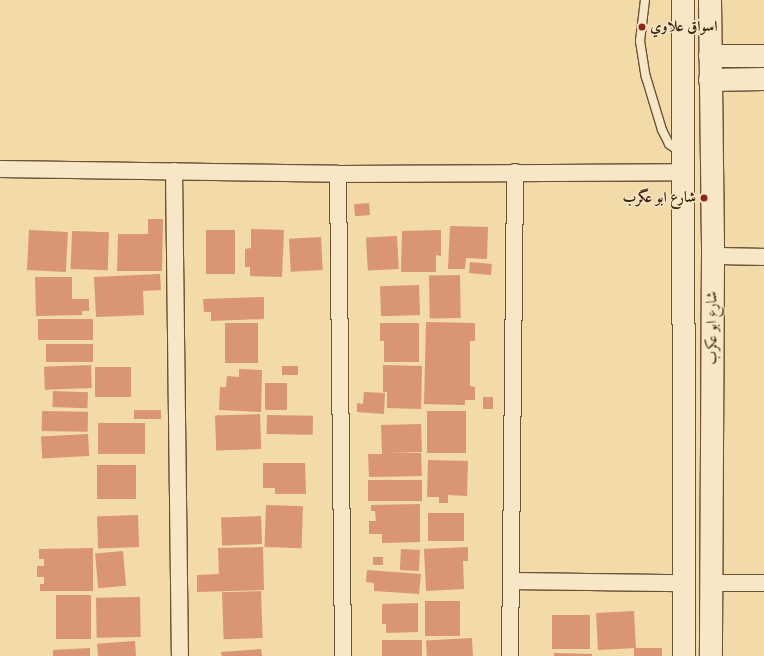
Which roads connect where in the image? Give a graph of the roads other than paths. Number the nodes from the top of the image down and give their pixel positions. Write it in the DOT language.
graph roads {
  1 [pos="645,0"];
  2 [pos="683,0"];
  3 [pos="710,0"];
  4 [pos="710,56"];
  5 [pos="764,56"];
  6 [pos="764,79"];
  7 [pos="710,80"];
  8 [pos="683,163"];
  9 [pos="0,169"];
  10 [pos="174,171"];
  11 [pos="515,172"];
  12 [pos="338,174"];
  13 [pos="713,256"];
  14 [pos="764,257"];
  15 [pos="684,418"];
  16 [pos="712,418"];
  17 [pos="511,580"];
  18 [pos="684,583"];
  19 [pos="711,583"];
  20 [pos="764,583"];
  21 [pos="180,656"];
  22 [pos="343,656"];
  23 [pos="510,656"];
  24 [pos="684,656"];
  25 [pos="711,656"];
  1 -- 8 [label="lane"];
  2 -- 8 [label="street"];
  3 -- 4 [label="street, شارع ابو عكرب"];
  4 -- 5 [label="street"];
  4 -- 7 [label="street, شارع ابو عكرب"];
  6 -- 7 [label="street"];
  7 -- 13 [label="street, شارع ابو عكرب"];
  8 -- 11 [label="street"];
  8 -- 15 [label="street"];
  9 -- 10 [label="street"];
  10 -- 12 [label="street"];
  10 -- 21 [label="street"];
  11 -- 12 [label="street"];
  11 -- 17 [label="street"];
  12 -- 22 [label="street"];
  13 -- 14 [label="street"];
  13 -- 16 [label="street, شارع ابو عكرب"];
  15 -- 16 [label="street"];
  15 -- 18 [label="street"];
  16 -- 19 [label="street, شارع ابو عكرب"];
  17 -- 18 [label="street"];
  17 -- 23 [label="street"];
  18 -- 24 [label="street"];
  19 -- 20 [label="street"];
  19 -- 25 [label="street, شارع ابو عكرب"];
}
